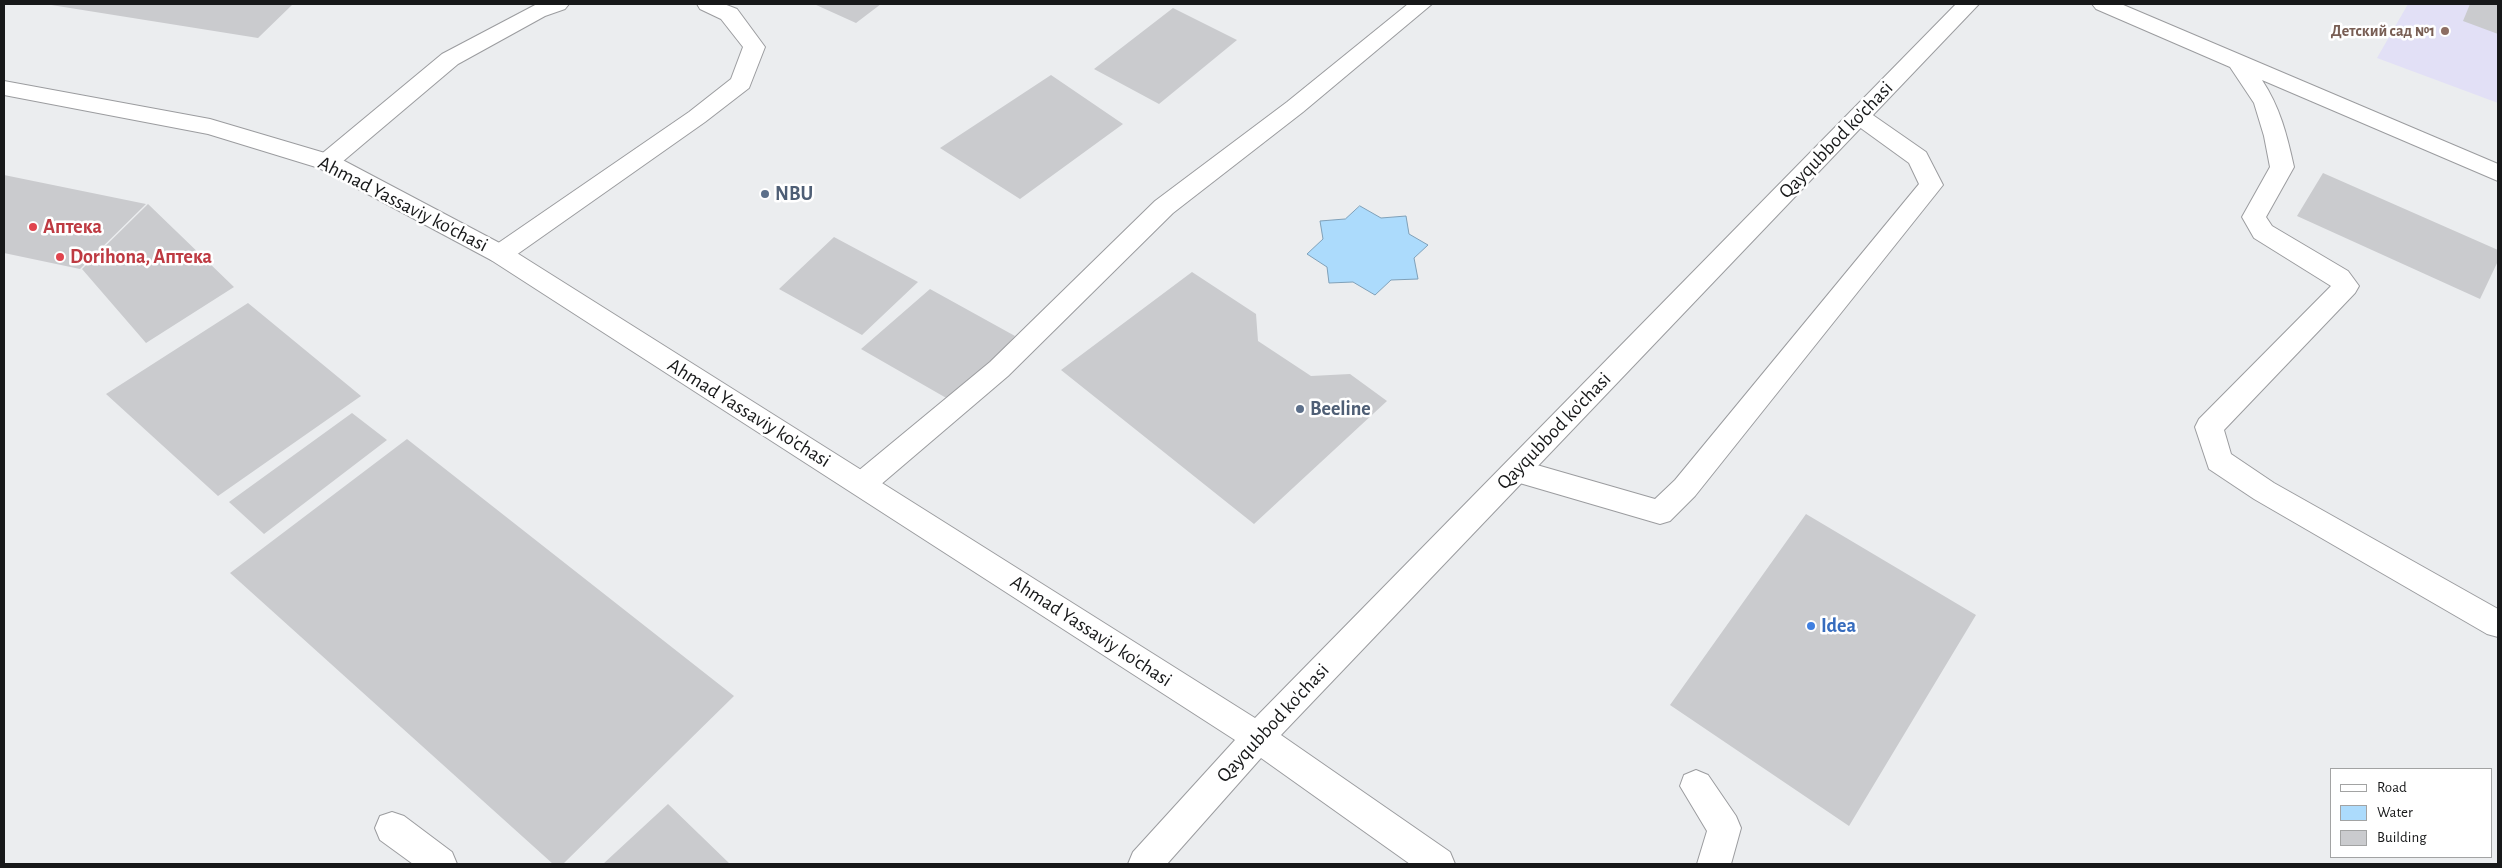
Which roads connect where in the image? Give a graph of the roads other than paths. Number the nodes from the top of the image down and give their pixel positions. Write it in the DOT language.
graph roads {
  1 [pos="558,4"];
  2 [pos="707,4"];
  3 [pos="1421,4"];
  4 [pos="1968,4"];
  5 [pos="2103,4"];
  6 [pos="2237,61"];
  7 [pos="4,88"];
  8 [pos="1859,116"];
  9 [pos="327,162"];
  10 [pos="2498,174"];
  11 [pos="500,254"];
  12 [pos="1516,470"];
  13 [pos="862,484"];
  14 [pos="2498,624"];
  15 [pos="1258,737"];
  16 [pos="1696,786"];
  17 [pos="392,828"];
  18 [pos="440,864"];
  19 [pos="1146,864"];
  20 [pos="1438,864"];
  21 [pos="1714,864"];
  1 -- 9 [label="main road"];
  2 -- 11 [label="main road"];
  3 -- 13 [label="main road"];
  4 -- 8 [label="main road, Qayqubbod ko'chasi"];
  5 -- 6 [label="main road"];
  6 -- 10 [label="main road"];
  6 -- 14 [label="main road"];
  7 -- 9 [label="main road, Ahmad Yassaviy ko'chasi"];
  8 -- 12 [label="main road, Qayqubbod ko'chasi"];
  8 -- 12 [label="main road"];
  9 -- 11 [label="main road, Ahmad Yassaviy ko'chasi"];
  11 -- 13 [label="main road, Ahmad Yassaviy ko'chasi"];
  12 -- 15 [label="main road, Qayqubbod ko'chasi"];
  13 -- 15 [label="main road, Ahmad Yassaviy ko'chasi"];
  15 -- 19 [label="main road, Qayqubbod ko'chasi"];
  15 -- 20 [label="main road, Ahmad Yassaviy ko'chasi"];
  16 -- 21 [label="main road"];
  17 -- 18 [label="main road"];
}
